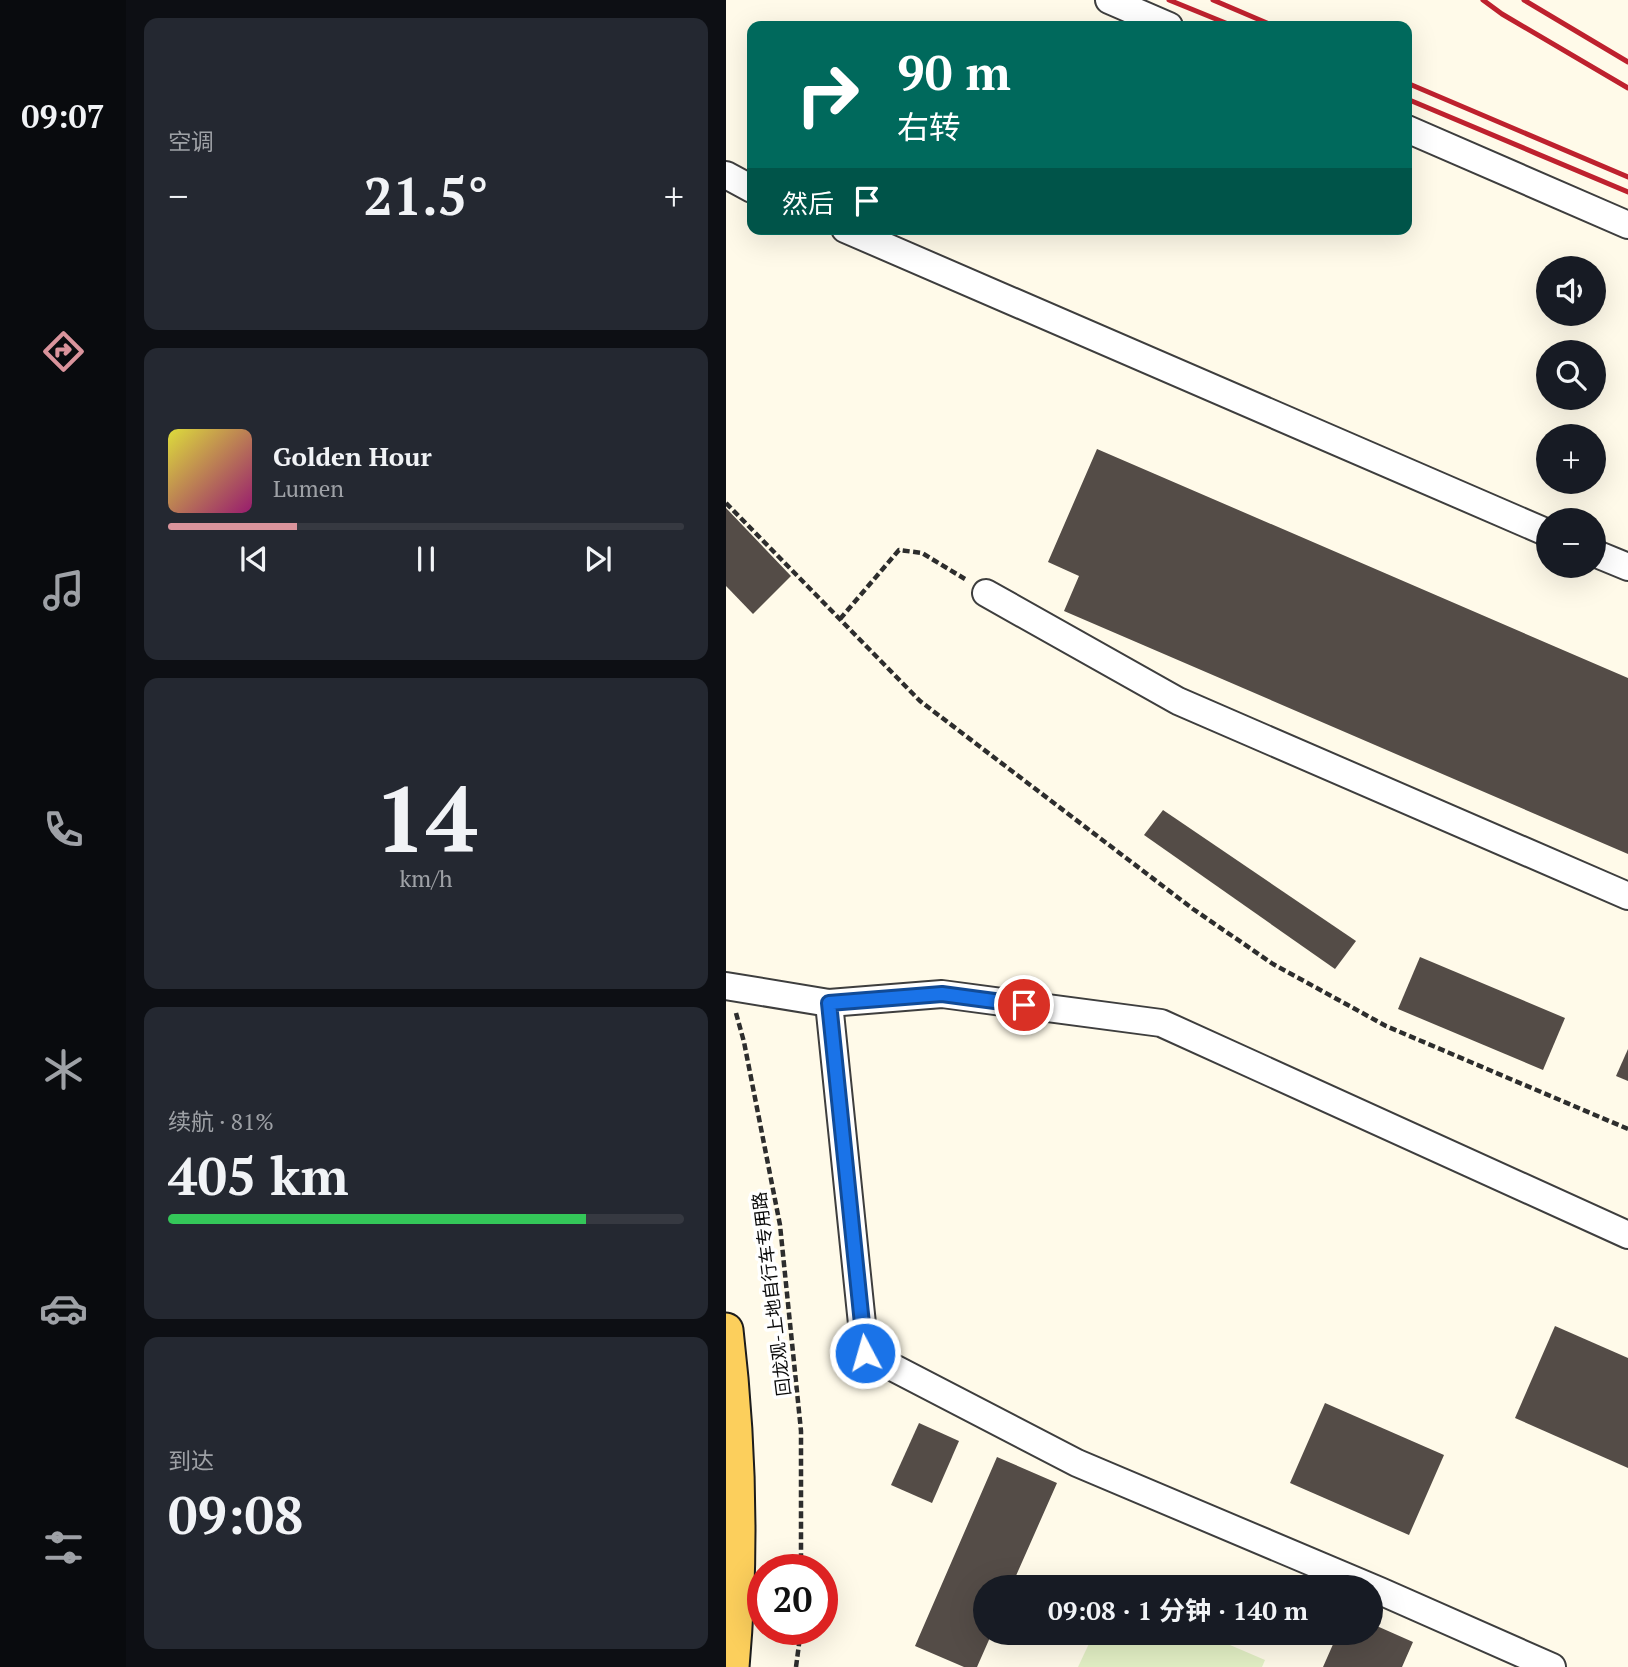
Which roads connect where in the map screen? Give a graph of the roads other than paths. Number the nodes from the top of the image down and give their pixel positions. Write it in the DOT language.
graph roads {
  1 [pos="1109,0"];
  2 [pos="1157,21"];
  3 [pos="1412,131"];
  4 [pos="726,175"];
  5 [pos="747,186"];
  6 [pos="1628,225"];
  7 [pos="859,235"];
  8 [pos="1536,528"];
  9 [pos="1606,557"];
  10 [pos="1628,567"];
  11 [pos="986,593"];
  12 [pos="1628,897"];
  13 [pos="727,985"];
  14 [pos="829,1003"];
  15 [pos="1628,1235"];
  16 [pos="726,1330"];
  17 [pos="732,1667"];
  18 [pos="1552,1667"];
  1 -- 2 [label="lane"];
  3 -- 6 [label="lane"];
  4 -- 5 [label="lane"];
  7 -- 8 [label="lane"];
  9 -- 10 [label="lane"];
  11 -- 12 [label="lane"];
  13 -- 14 [label="lane"];
  14 -- 15 [label="lane"];
  14 -- 18 [label="lane"];
  16 -- 17 [label="main road"];
}
